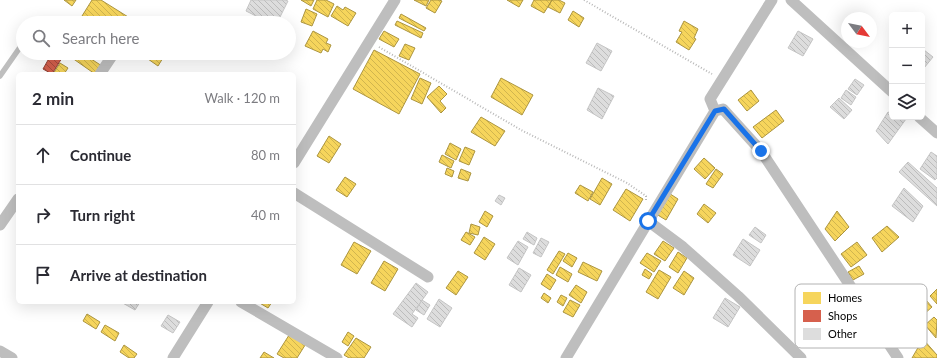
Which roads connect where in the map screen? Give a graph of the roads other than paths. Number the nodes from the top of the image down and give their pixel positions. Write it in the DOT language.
graph roads {
  1 [pos="395,0"];
  2 [pos="772,0"];
  3 [pos="791,0"];
  4 [pos="16,53"];
  5 [pos="109,60"];
  6 [pos="101,72"];
  7 [pos="0,76"];
  8 [pos="889,89"];
  9 [pos="715,111"];
  10 [pos="922,120"];
  11 [pos="937,133"];
  12 [pos="296,156"];
  13 [pos="296,194"];
  14 [pos="16,202"];
  15 [pos="648,221"];
  16 [pos="0,225"];
  17 [pos="428,278"];
  18 [pos="849,284"];
  19 [pos="207,304"];
  20 [pos="244,304"];
  21 [pos="891,348"];
  22 [pos="0,351"];
  23 [pos="12,358"];
  24 [pos="173,358"];
  25 [pos="336,358"];
  26 [pos="566,358"];
  27 [pos="801,358"];
  28 [pos="898,358"];
  1 -- 12 [label="street"];
  2 -- 9 [label="street"];
  3 -- 8 [label="street"];
  4 -- 7 [label="lane"];
  5 -- 6 [label="street"];
  9 -- 15 [label="street"];
  9 -- 18 [label="street"];
  10 -- 11 [label="street"];
  13 -- 17 [label="street"];
  14 -- 16 [label="street"];
  15 -- 26 [label="street"];
  15 -- 27 [label="street"];
  19 -- 24 [label="street"];
  20 -- 25 [label="street"];
  21 -- 28 [label="street"];
  22 -- 23 [label="street"];
}
